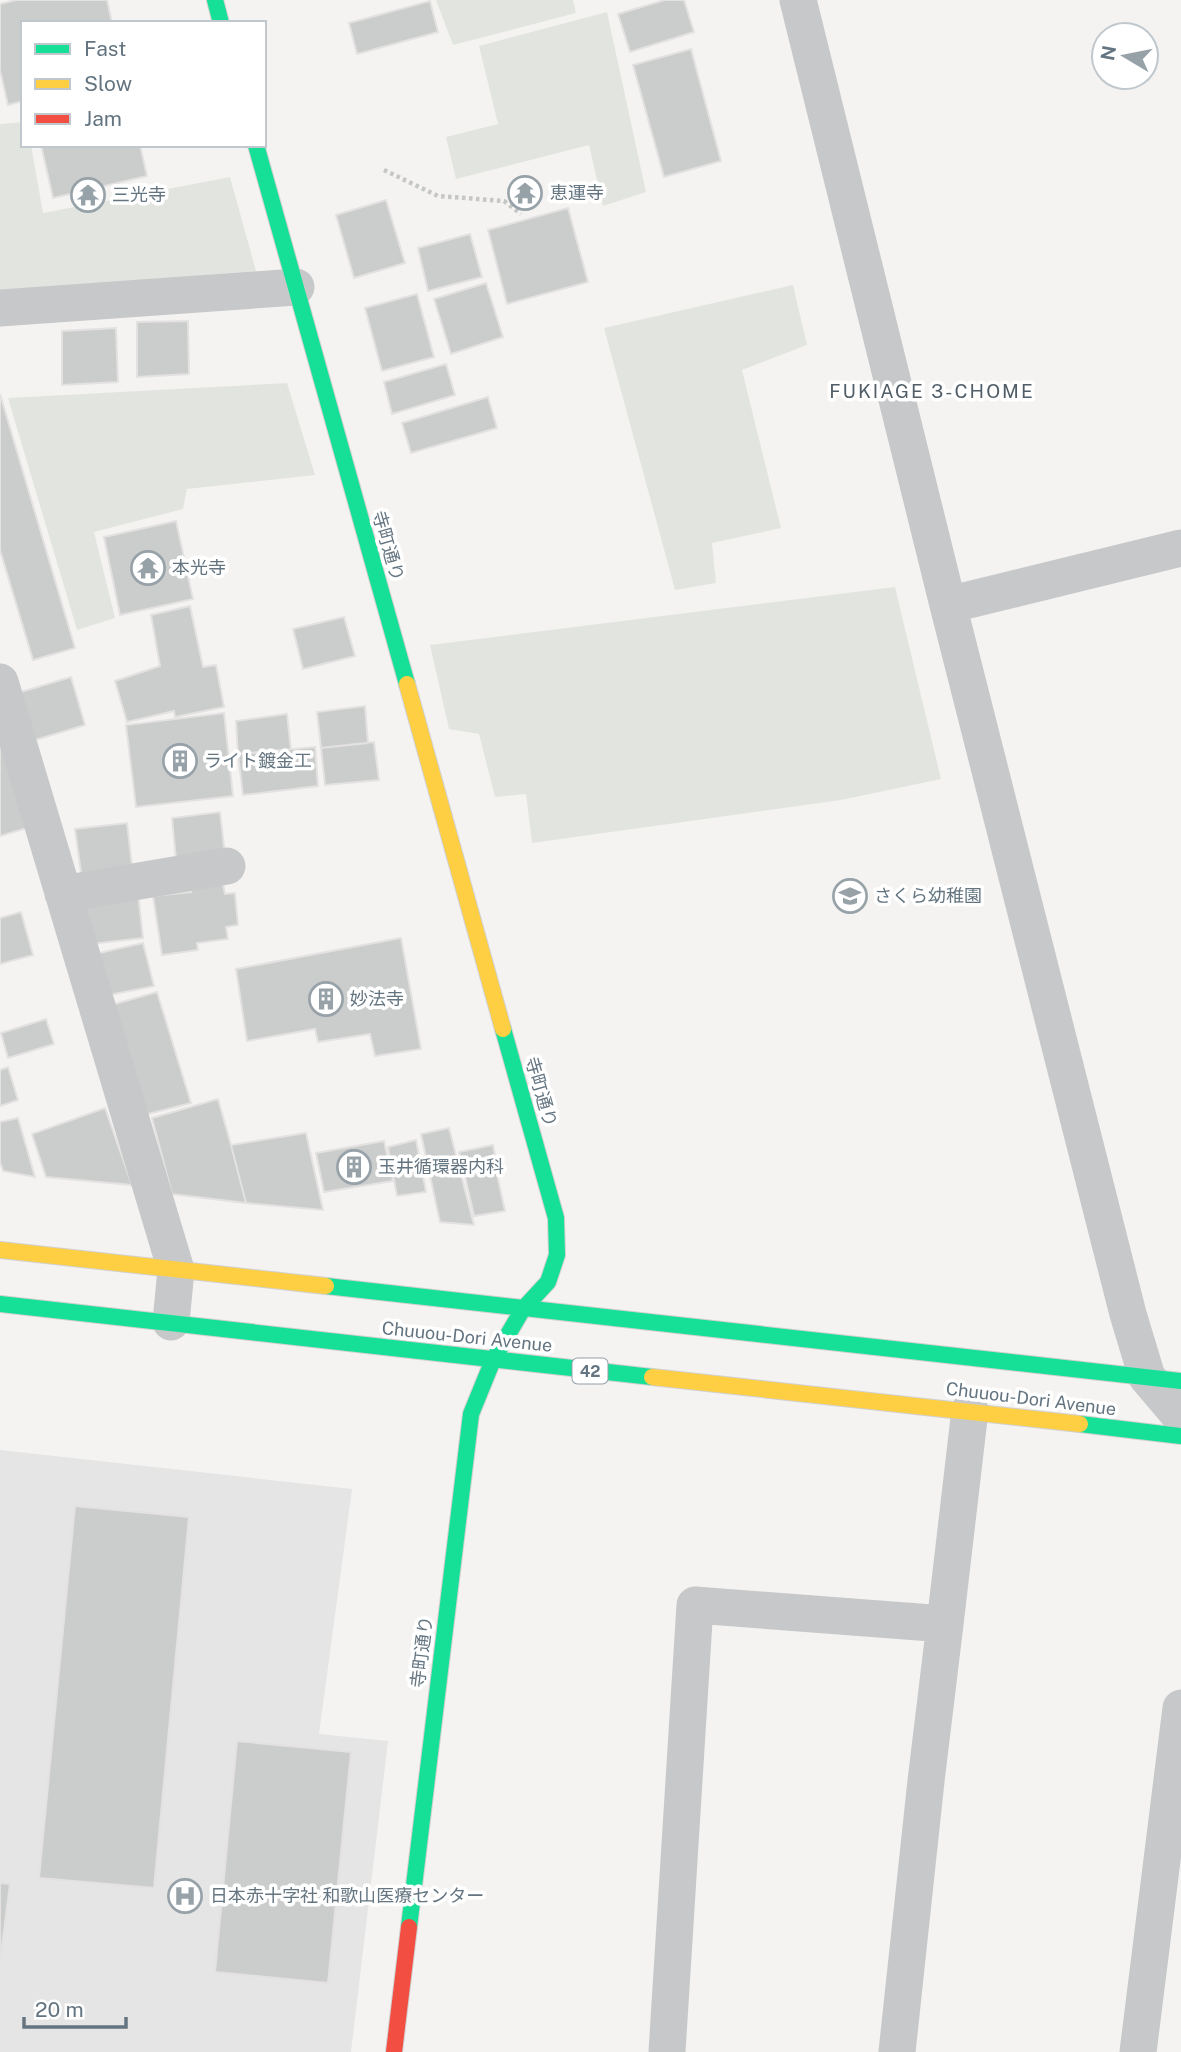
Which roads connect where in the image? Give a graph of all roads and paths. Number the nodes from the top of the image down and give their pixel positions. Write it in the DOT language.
graph roads {
  1 [pos="215,0"];
  2 [pos="798,0"];
  3 [pos="220,21"];
  4 [pos="257,147"];
  5 [pos="384,170"];
  6 [pos="521,214"];
  7 [pos="296,287"];
  8 [pos="0,308"];
  9 [pos="1181,548"];
  10 [pos="948,605"];
  11 [pos="0,682"];
  12 [pos="227,866"];
  13 [pos="63,894"];
  14 [pos="0,1250"];
  15 [pos="176,1270"];
  16 [pos="0,1304"];
  17 [pos="523,1309"];
  18 [pos="171,1322"];
  19 [pos="493,1360"];
  20 [pos="1164,1379"];
  21 [pos="970,1410"];
  22 [pos="1181,1417"];
  23 [pos="1181,1436"];
  24 [pos="945,1624"];
  25 [pos="1181,1708"];
  26 [pos="394,2052"];
  27 [pos="667,2052"];
  28 [pos="897,2052"];
  29 [pos="1138,2052"];
  1 -- 3 [label="main road"];
  2 -- 10 [label="street"];
  4 -- 7 [label="main road, 寺町通り"];
  5 -- 6 [label="path"];
  7 -- 8 [label="street"];
  7 -- 17 [label="main road, 寺町通り"];
  9 -- 10 [label="street"];
  10 -- 20 [label="street"];
  11 -- 13 [label="street"];
  12 -- 13 [label="street"];
  13 -- 15 [label="street"];
  14 -- 15 [label="main road, Chuuou-Dori Avenue"];
  15 -- 17 [label="main road, Chuuou-Dori Avenue"];
  15 -- 18 [label="street"];
  16 -- 18 [label="main road, Chuuou-Dori Avenue / 42"];
  17 -- 19 [label="main road, 寺町通り"];
  17 -- 20 [label="main road, Chuuou-Dori Avenue"];
  18 -- 19 [label="main road, Chuuou-Dori Avenue / 42"];
  19 -- 21 [label="main road, Chuuou-Dori Avenue / 42"];
  19 -- 26 [label="main road, 寺町通り"];
  20 -- 22 [label="street"];
  21 -- 23 [label="main road, Chuuou-Dori Avenue / 42"];
  21 -- 24 [label="street"];
  24 -- 27 [label="street"];
  24 -- 28 [label="street"];
  25 -- 29 [label="street"];
}
